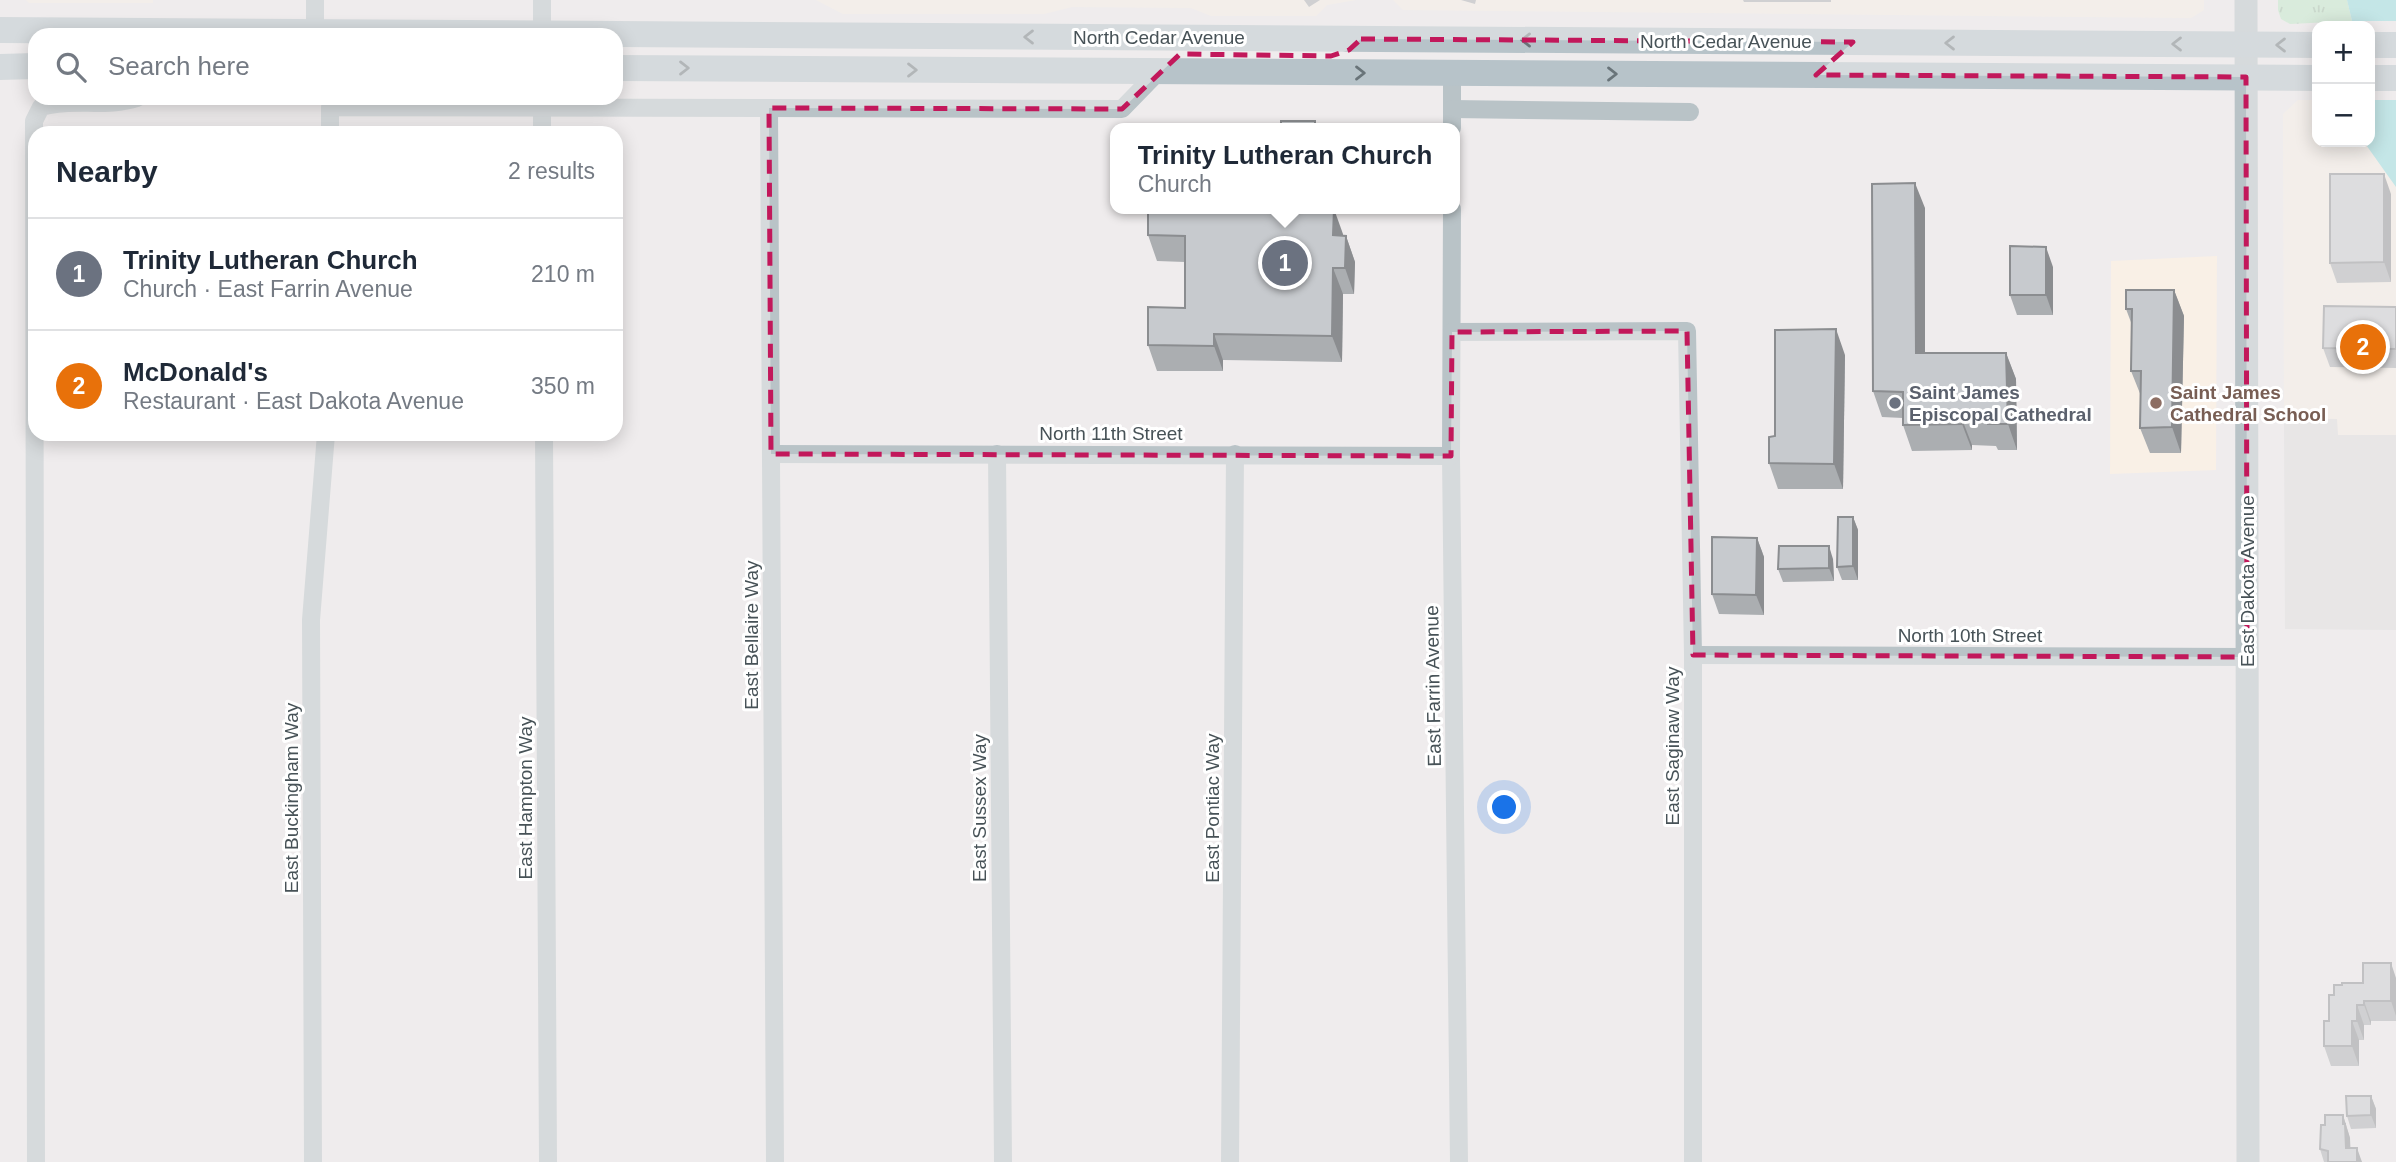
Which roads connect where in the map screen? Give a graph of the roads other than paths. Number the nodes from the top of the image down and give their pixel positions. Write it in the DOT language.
graph roads {
  1 [pos="316,0"];
  2 [pos="542,0"];
  3 [pos="2246,0"];
  4 [pos="315,28"];
  5 [pos="542,28"];
  6 [pos="0,30"];
  7 [pos="28,30"];
  8 [pos="623,34"];
  9 [pos="1361,38"];
  10 [pos="1628,41"];
  11 [pos="1853,42"];
  12 [pos="2246,45"];
  13 [pos="2312,45"];
  14 [pos="2375,45"];
  15 [pos="2396,45"];
  16 [pos="0,66"];
  17 [pos="28,66"];
  18 [pos="623,68"];
  19 [pos="1158,72"];
  20 [pos="1452,74"];
  21 [pos="1650,75"];
  22 [pos="2246,77"];
  23 [pos="2312,78"];
  24 [pos="2375,78"];
  25 [pos="2396,78"];
  26 [pos="50,105"];
  27 [pos="436,105"];
  28 [pos="542,105"];
  29 [pos="623,105"];
  30 [pos="769,108"];
  31 [pos="1452,109"];
  32 [pos="1690,112"];
  33 [pos="1452,123"];
  34 [pos="34,126"];
  35 [pos="330,126"];
  36 [pos="542,126"];
  37 [pos="1452,214"];
  38 [pos="1452,332"];
  39 [pos="35,441"];
  40 [pos="325,441"];
  41 [pos="544,441"];
  42 [pos="771,454"];
  43 [pos="997,454"];
  44 [pos="1235,454"];
  45 [pos="1451,456"];
  46 [pos="1693,655"];
  47 [pos="2247,657"];
  48 [pos="36,1162"];
  49 [pos="313,1162"];
  50 [pos="548,1162"];
  51 [pos="775,1162"];
  52 [pos="1003,1162"];
  53 [pos="1230,1162"];
  54 [pos="1459,1162"];
  55 [pos="1693,1162"];
  56 [pos="2248,1162"];
  1 -- 4 [label="street"];
  2 -- 5 [label="street"];
  3 -- 12 [label="street, East Dakota Avenue"];
  6 -- 7 [label="main road, North Cedar Avenue"];
  9 -- 8 [label="main road, North Cedar Avenue, one-way"];
  10 -- 9 [label="main road, North Cedar Avenue, one-way"];
  9 -- 19 [label="main road"];
  10 -- 11 [label="main road, North Cedar Avenue"];
  10 -- 20 [label="main road"];
  12 -- 11 [label="main road, North Cedar Avenue, one-way"];
  11 -- 21 [label="main road"];
  13 -- 12 [label="main road, North Cedar Avenue, one-way"];
  12 -- 22 [label="street, East Dakota Avenue"];
  14 -- 15 [label="main road"];
  16 -- 17 [label="main road"];
  18 -- 19 [label="main road, North Cedar Avenue, one-way"];
  19 -- 20 [label="main road, North Cedar Avenue, one-way"];
  19 -- 30 [label="street"];
  20 -- 21 [label="main road, North Cedar Avenue, one-way"];
  20 -- 31 [label="street"];
  21 -- 22 [label="main road, North Cedar Avenue"];
  22 -- 23 [label="main road, North Cedar Avenue"];
  22 -- 47 [label="street, East Dakota Avenue"];
  24 -- 25 [label="main road"];
  26 -- 34 [label="street"];
  27 -- 35 [label="street"];
  28 -- 36 [label="street"];
  29 -- 30 [label="street"];
  30 -- 42 [label="street, East Bellaire Way"];
  31 -- 32 [label="street"];
  31 -- 33 [label="street"];
  37 -- 38 [label="street, East Farrin Avenue"];
  38 -- 45 [label="street, East Farrin Avenue"];
  38 -- 46 [label="street, East Saginaw Way"];
  39 -- 48 [label="street"];
  40 -- 49 [label="street, East Buckingham Way"];
  41 -- 50 [label="street, East Hampton Way"];
  42 -- 43 [label="street, North 11th Street"];
  42 -- 51 [label="street, East Bellaire Way"];
  43 -- 44 [label="street, North 11th Street"];
  43 -- 52 [label="street, East Sussex Way"];
  44 -- 45 [label="street, North 11th Street"];
  44 -- 53 [label="street, East Pontiac Way"];
  45 -- 54 [label="street, East Farrin Avenue"];
  46 -- 47 [label="street, North 10th Street"];
  46 -- 55 [label="street, East Saginaw Way"];
  47 -- 56 [label="street, East Dakota Avenue"];
}
